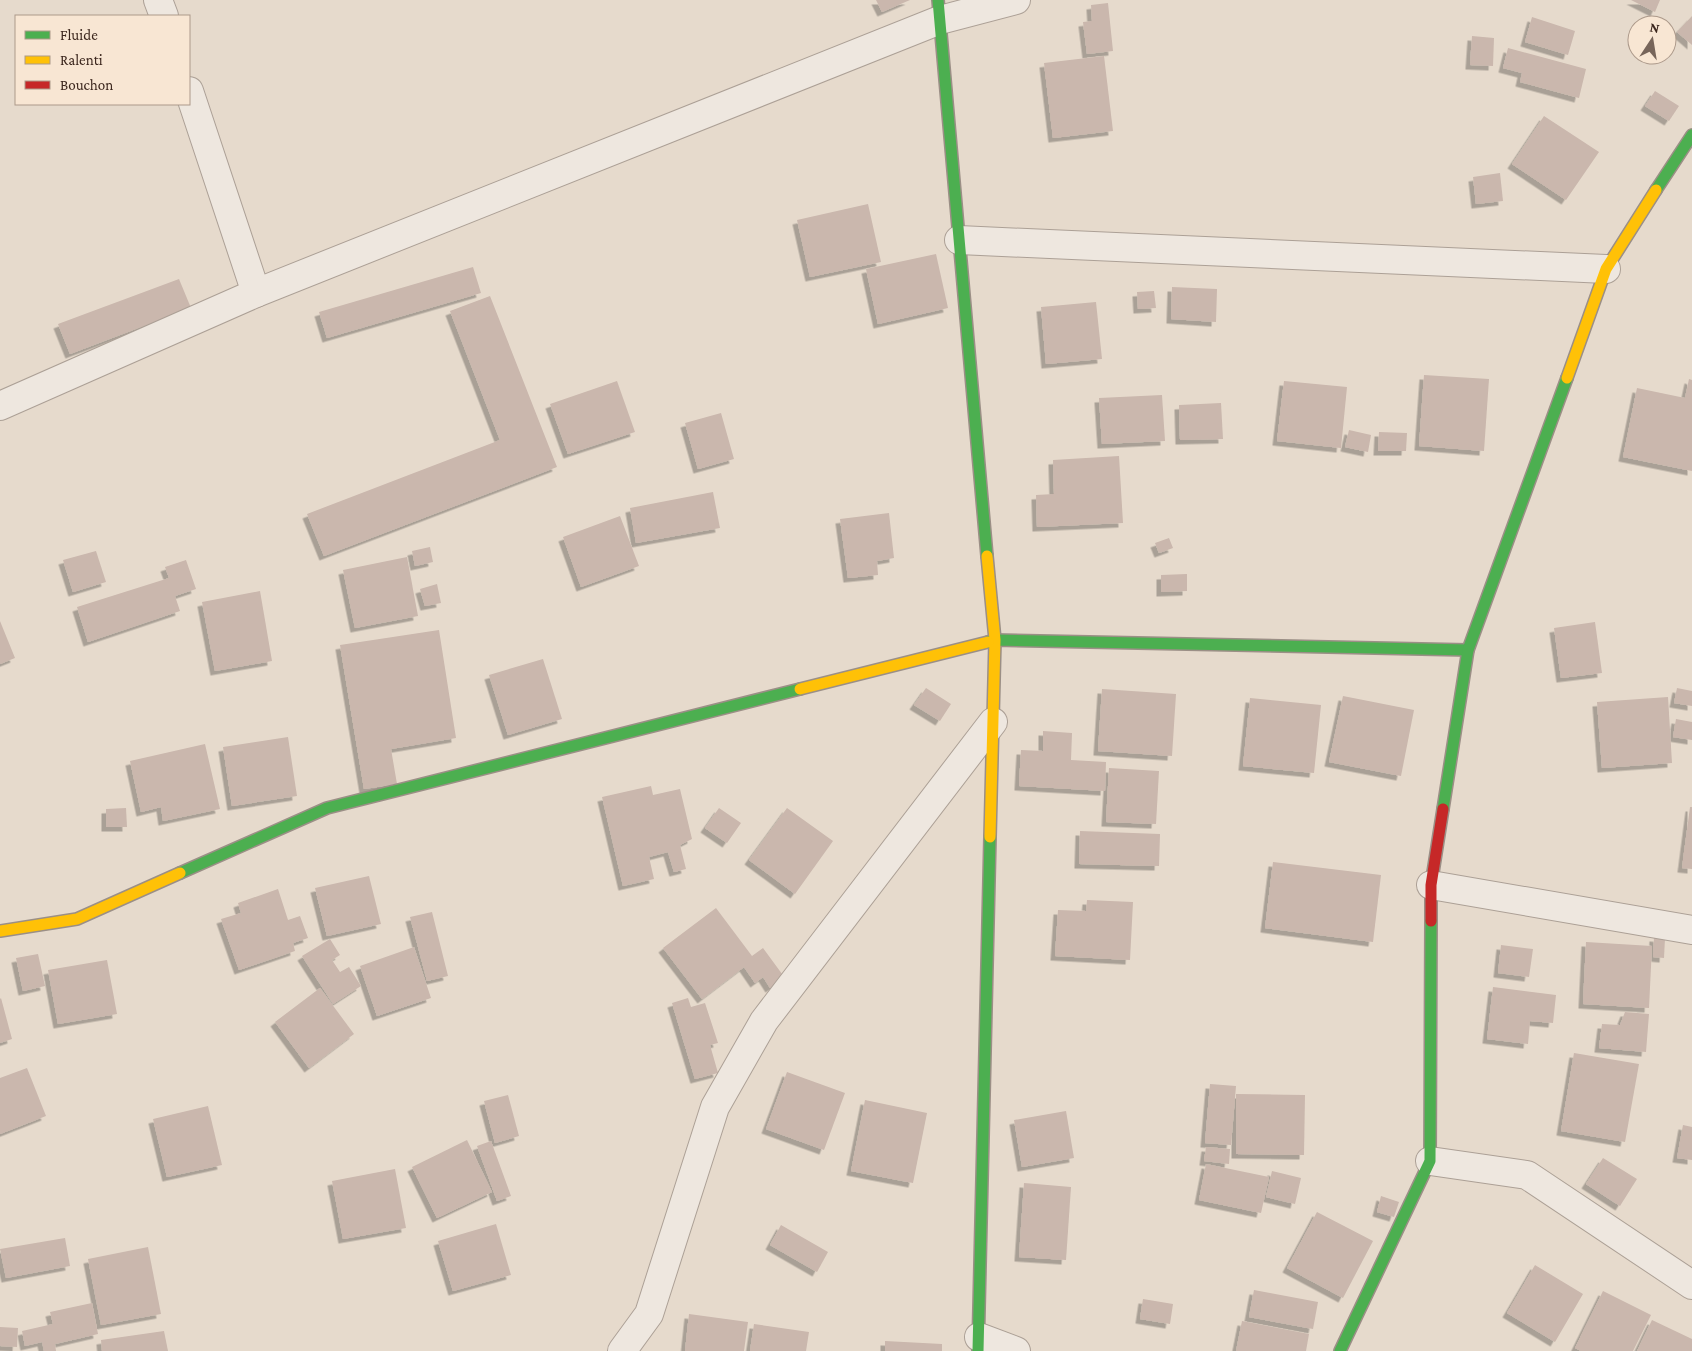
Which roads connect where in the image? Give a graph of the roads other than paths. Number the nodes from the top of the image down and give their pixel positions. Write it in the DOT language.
graph roads {
  1 [pos="158,0"];
  2 [pos="1016,0"];
  3 [pos="939,10"];
  4 [pos="164,15"];
  5 [pos="190,94"];
  6 [pos="1692,135"];
  7 [pos="959,240"];
  8 [pos="1606,269"];
  9 [pos="256,293"];
  10 [pos="0,406"];
  11 [pos="995,640"];
  12 [pos="1468,650"];
  13 [pos="993,722"];
  14 [pos="1431,885"];
  15 [pos="1692,930"];
  16 [pos="0,932"];
  17 [pos="1430,1160"];
  18 [pos="1692,1285"];
  19 [pos="979,1344"];
  20 [pos="622,1351"];
  21 [pos="1016,1351"];
  22 [pos="1340,1351"];
  1 -- 4 [label="street"];
  2 -- 3 [label="street"];
  3 -- 7 [label="street"];
  3 -- 9 [label="street"];
  5 -- 9 [label="street"];
  6 -- 8 [label="street"];
  7 -- 8 [label="street"];
  7 -- 11 [label="street"];
  8 -- 12 [label="street"];
  9 -- 10 [label="street"];
  11 -- 12 [label="street"];
  11 -- 13 [label="street"];
  11 -- 16 [label="street"];
  12 -- 14 [label="street"];
  13 -- 19 [label="street"];
  13 -- 20 [label="street"];
  14 -- 15 [label="street"];
  14 -- 17 [label="street"];
  17 -- 18 [label="street"];
  17 -- 22 [label="street"];
  19 -- 21 [label="street"];
}
